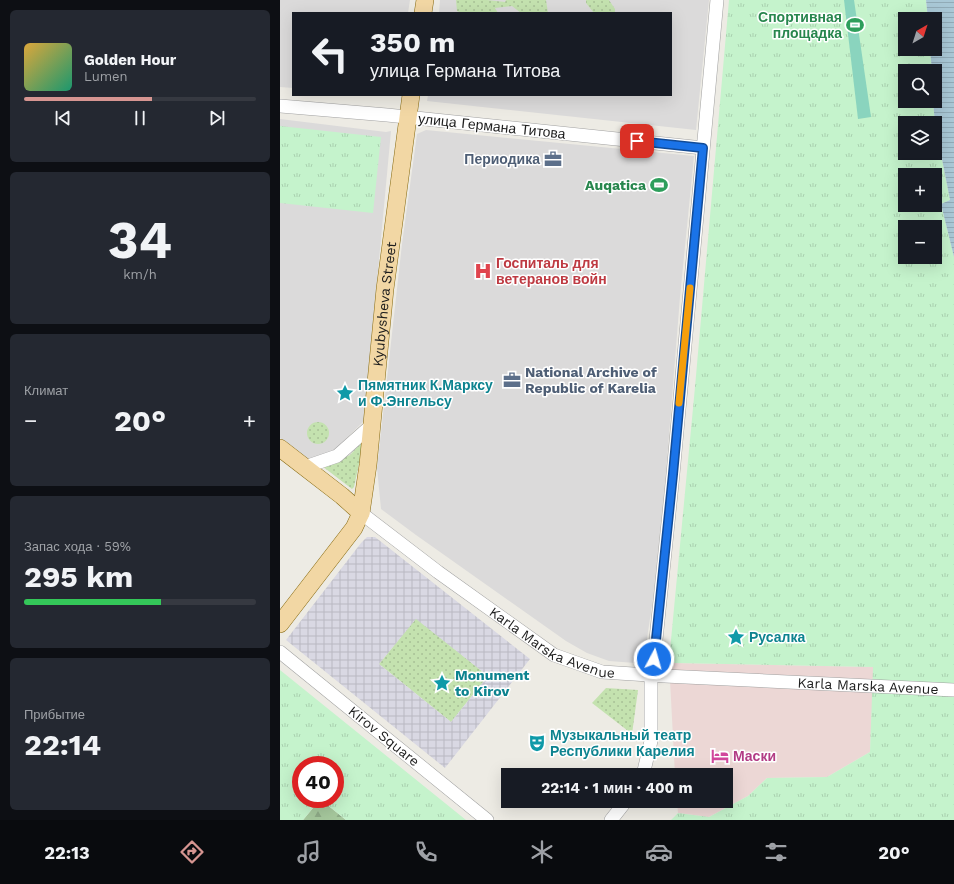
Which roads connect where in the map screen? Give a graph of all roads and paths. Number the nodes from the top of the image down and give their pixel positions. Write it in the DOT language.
graph roads {
  1 [pos="425,0"];
  2 [pos="717,0"];
  3 [pos="423,12"];
  4 [pos="411,96"];
  5 [pos="280,106"];
  6 [pos="407,117"];
  7 [pos="703,148"];
  8 [pos="373,424"];
  9 [pos="280,448"];
  10 [pos="305,467"];
  11 [pos="361,513"];
  12 [pos="280,624"];
  13 [pos="280,652"];
  14 [pos="651,676"];
  15 [pos="954,690"];
  16 [pos="645,768"];
  17 [pos="620,808"];
  18 [pos="487,820"];
  19 [pos="611,820"];
  1 -- 3 [label="main road"];
  2 -- 7 [label="street"];
  4 -- 6 [label="main road, Kyubysheva Street"];
  5 -- 6 [label="street, улица Германа Титова"];
  6 -- 7 [label="street, улица Германа Титова"];
  6 -- 8 [label="main road, Kyubysheva Street"];
  7 -- 14 [label="street"];
  8 -- 10 [label="street"];
  8 -- 11 [label="main road, Kyubysheva Street"];
  9 -- 10 [label="main road, Karla Marska Avenue"];
  10 -- 11 [label="main road, Karla Marska Avenue"];
  11 -- 12 [label="main road, Kyubysheva Street"];
  11 -- 14 [label="street, Karla Marska Avenue"];
  13 -- 18 [label="street, Kirov Square"];
  14 -- 15 [label="street, Karla Marska Avenue"];
  14 -- 16 [label="street"];
  17 -- 19 [label="street"];
}
